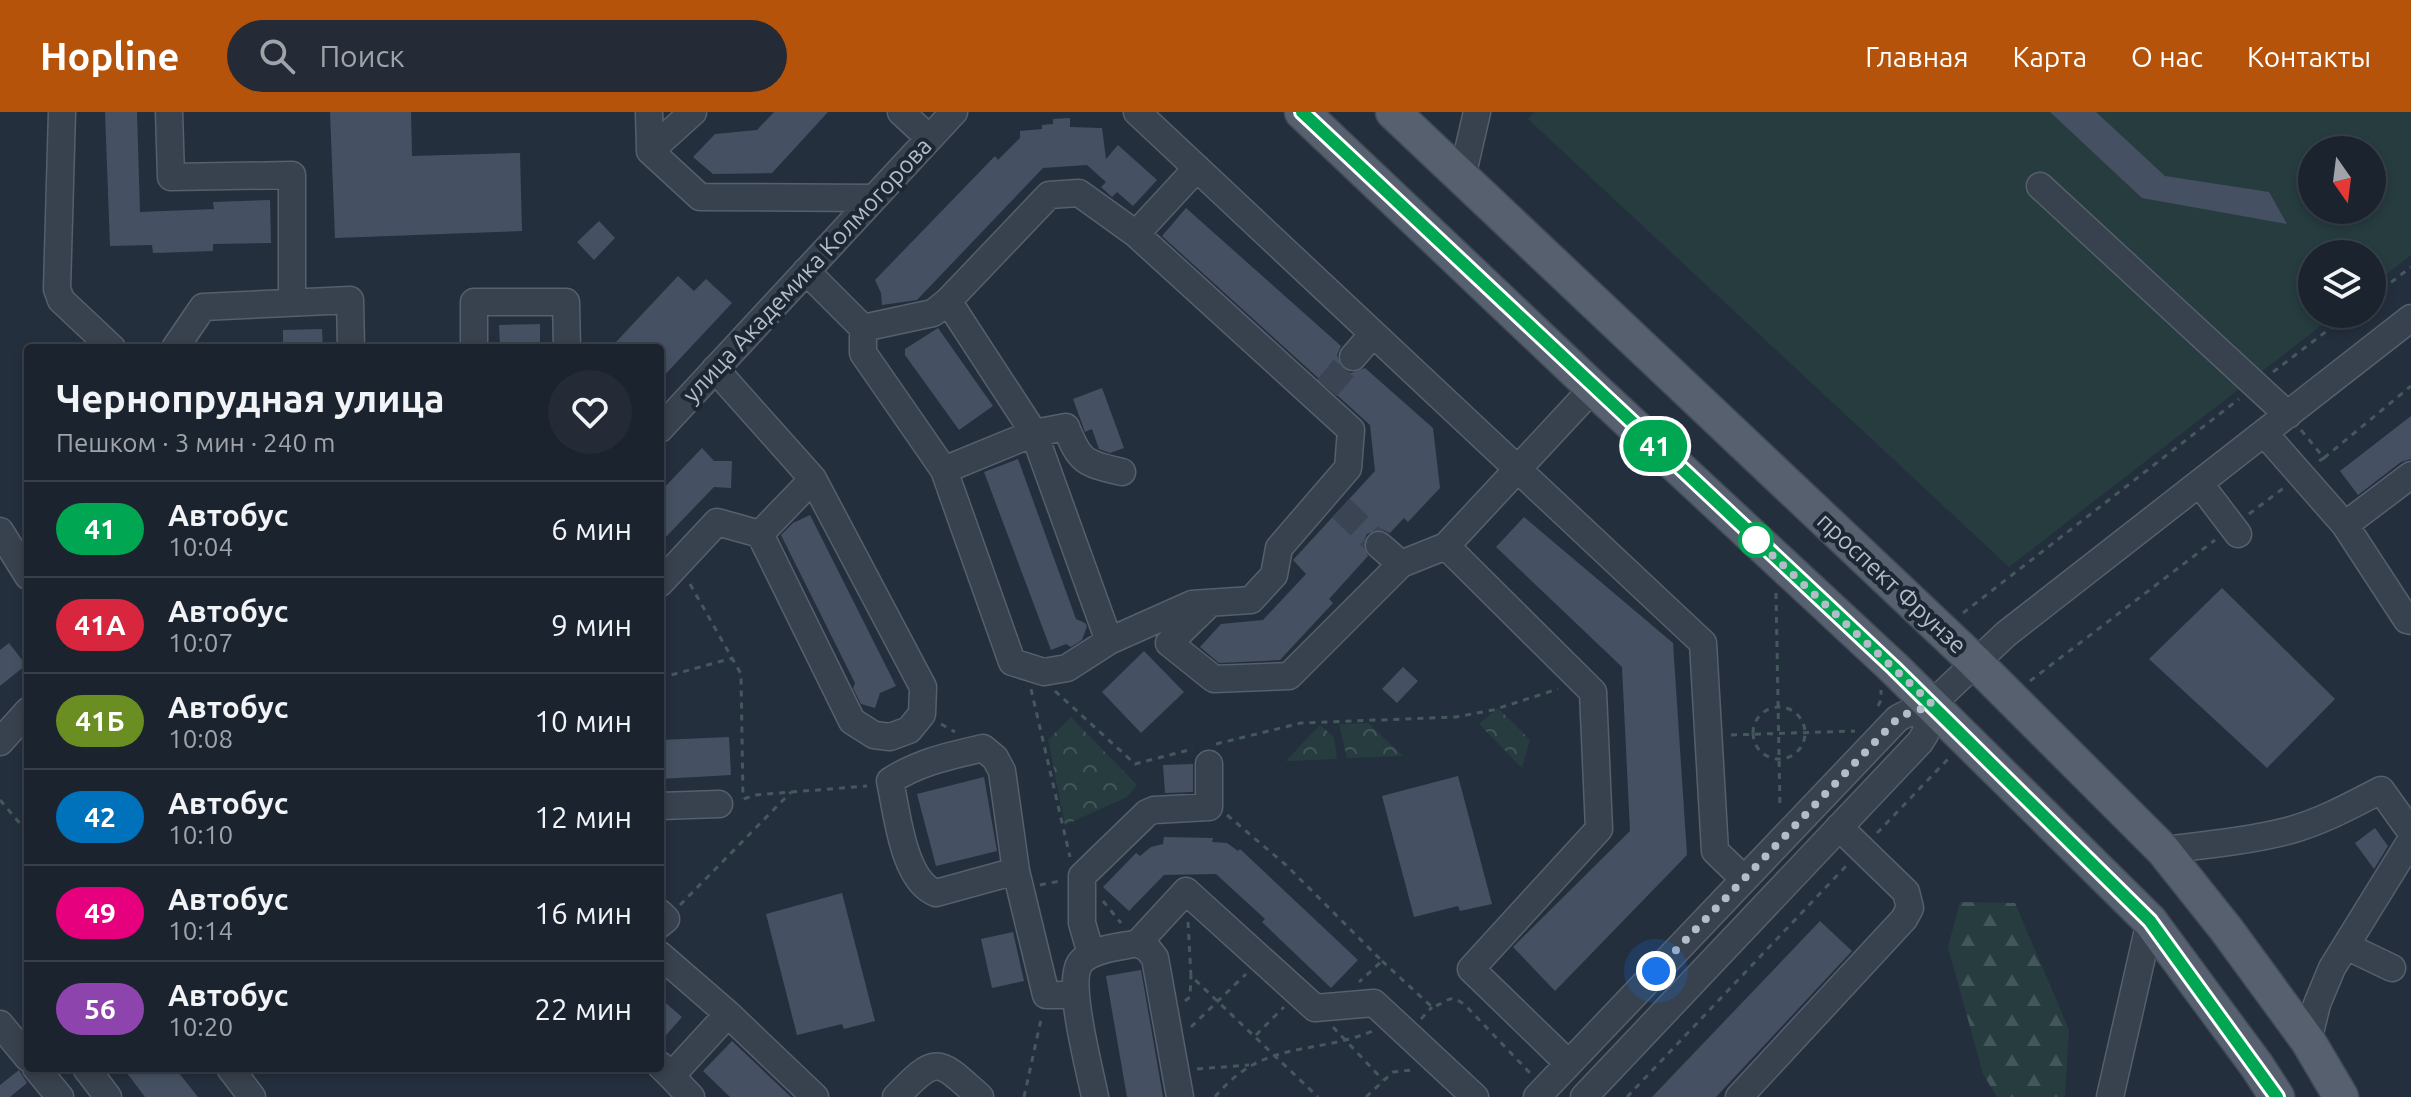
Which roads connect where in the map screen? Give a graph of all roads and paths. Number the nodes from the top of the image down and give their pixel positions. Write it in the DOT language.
graph roads {
  1 [pos="62,112"];
  2 [pos="169,112"];
  3 [pos="649,112"];
  4 [pos="693,112"];
  5 [pos="901,112"];
  6 [pos="954,112"];
  7 [pos="1137,112"];
  8 [pos="1302,112"];
  9 [pos="1393,112"];
  10 [pos="1477,112"];
  11 [pos="929,138"];
  12 [pos="650,151"];
  13 [pos="1197,168"];
  14 [pos="1462,177"];
  15 [pos="2040,186"];
  16 [pos="874,198"];
  17 [pos="1136,234"];
  18 [pos="2411,267"];
  19 [pos="806,271"];
  20 [pos="2386,286"];
  21 [pos="948,301"];
  22 [pos="292,302"];
  23 [pos="2411,318"];
  24 [pos="863,328"];
  25 [pos="2331,328"];
  26 [pos="1372,335"];
  27 [pos="108,344"];
  28 [pos="178,344"];
  29 [pos="351,344"];
  30 [pos="474,344"];
  31 [pos="567,344"];
  32 [pos="1353,357"];
  33 [pos="715,369"];
  34 [pos="2256,385"];
  35 [pos="2411,386"];
  36 [pos="1593,388"];
  37 [pos="2288,415"];
  38 [pos="664,425"];
  39 [pos="1034,433"];
  40 [pos="2265,434"];
  41 [pos="2324,458"];
  42 [pos="944,470"];
  43 [pos="1517,470"];
  44 [pos="1122,472"];
  45 [pos="2411,475"];
  46 [pos="813,479"];
  47 [pos="2200,484"];
  48 [pos="2345,525"];
  49 [pos="0,531"];
  50 [pos="760,534"];
  51 [pos="2238,534"];
  52 [pos="1379,545"];
  53 [pos="1446,546"];
  54 [pos="678,564"];
  55 [pos="1401,564"];
  56 [pos="24,570"];
  57 [pos="664,579"];
  58 [pos="1776,588"];
  59 [pos="1211,603"];
  60 [pos="1963,613"];
  61 [pos="2411,621"];
  62 [pos="1109,641"];
  63 [pos="733,658"];
  64 [pos="1974,661"];
  65 [pos="1035,669"];
  66 [pos="1575,674"];
  67 [pos="664,677"];
  68 [pos="1932,704"];
  69 [pos="1778,707"];
  70 [pos="922,714"];
  71 [pos="24,715"];
  72 [pos="1859,731"];
  73 [pos="1805,733"];
  74 [pos="1778,734"];
  75 [pos="1753,735"];
  76 [pos="1708,736"];
  77 [pos="0,742"];
  78 [pos="983,748"];
  79 [pos="1205,753"];
  80 [pos="1779,759"];
  81 [pos="890,781"];
  82 [pos="791,792"];
  83 [pos="0,800"];
  84 [pos="731,802"];
  85 [pos="664,806"];
  86 [pos="1209,807"];
  87 [pos="1780,813"];
  88 [pos="1839,827"];
  89 [pos="24,828"];
  90 [pos="2411,832"];
  91 [pos="2411,840"];
  92 [pos="2163,850"];
  93 [pos="1082,876"];
  94 [pos="1744,879"];
  95 [pos="1018,880"];
  96 [pos="1186,891"];
  97 [pos="664,916"];
  98 [pos="2150,921"];
  99 [pos="1138,943"];
  100 [pos="2346,946"];
  101 [pos="1091,954"];
  102 [pos="664,958"];
  103 [pos="1261,959"];
  104 [pos="1382,961"];
  105 [pos="2392,968"];
  106 [pos="1046,995"];
  107 [pos="1075,995"];
  108 [pos="1218,1001"];
  109 [pos="1315,1002"];
  110 [pos="728,1014"];
  111 [pos="1395,1022"];
  112 [pos="1255,1036"];
  113 [pos="2308,1041"];
  114 [pos="1347,1042"];
  115 [pos="1273,1054"];
  116 [pos="1173,1058"];
  117 [pos="1568,1063"];
  118 [pos="1249,1065"];
  119 [pos="1444,1068"];
  120 [pos="665,1071"];
  121 [pos="39,1072"];
  122 [pos="89,1072"];
  123 [pos="233,1072"];
  124 [pos="1383,1080"];
  125 [pos="1534,1086"];
  126 [pos="1598,1092"];
  127 [pos="60,1097"];
  128 [pos="108,1097"];
  129 [pos="252,1097"];
  130 [pos="691,1097"];
  131 [pos="815,1097"];
  132 [pos="896,1097"];
  133 [pos="980,1097"];
  134 [pos="1024,1097"];
  135 [pos="1095,1097"];
  136 [pos="1180,1097"];
  137 [pos="1215,1097"];
  138 [pos="1318,1097"];
  139 [pos="1366,1097"];
  140 [pos="1475,1097"];
  141 [pos="1739,1097"];
  142 [pos="2110,1097"];
  143 [pos="2277,1097"];
  144 [pos="2341,1097"];
  1 -- 27 [label="street"];
  2 -- 22 [label="street"];
  3 -- 12 [label="street"];
  4 -- 12 [label="street"];
  5 -- 11 [label="street"];
  6 -- 11 [label="street, улица Академика Колмогорова"];
  7 -- 13 [label="street"];
  8 -- 36 [label="main road"];
  9 -- 14 [label="main road, проспект Фрунзе"];
  10 -- 14 [label="street"];
  11 -- 16 [label="street, улица Академика Колмогорова"];
  12 -- 16 [label="street"];
  13 -- 17 [label="street"];
  13 -- 26 [label="street"];
  14 -- 64 [label="main road, проспект Фрунзе"];
  15 -- 34 [label="street"];
  16 -- 19 [label="street, улица Академика Колмогорова"];
  17 -- 21 [label="street"];
  17 -- 59 [label="street"];
  18 -- 20 [label="path"];
  19 -- 24 [label="street"];
  19 -- 33 [label="street, улица Академика Колмогорова"];
  21 -- 24 [label="street"];
  21 -- 39 [label="street"];
  22 -- 28 [label="street"];
  22 -- 29 [label="street"];
  23 -- 37 [label="street"];
  24 -- 42 [label="street"];
  25 -- 34 [label="path"];
  26 -- 32 [label="street"];
  26 -- 43 [label="street"];
  30 -- 31 [label="street"];
  33 -- 38 [label="street, улица Академика Колмогорова"];
  33 -- 46 [label="street"];
  34 -- 37 [label="street"];
  34 -- 60 [label="path"];
  35 -- 41 [label="path"];
  36 -- 43 [label="street"];
  36 -- 68 [label="main road"];
  37 -- 40 [label="street"];
  39 -- 42 [label="street"];
  39 -- 44 [label="street"];
  39 -- 62 [label="street"];
  40 -- 47 [label="street"];
  40 -- 48 [label="street"];
  42 -- 65 [label="street"];
  43 -- 53 [label="street"];
  43 -- 76 [label="street"];
  45 -- 48 [label="street"];
  46 -- 50 [label="street"];
  46 -- 70 [label="street"];
  47 -- 51 [label="street"];
  47 -- 64 [label="street"];
  48 -- 61 [label="street"];
  49 -- 56 [label="street"];
  50 -- 54 [label="street"];
  50 -- 70 [label="street"];
  52 -- 55 [label="street"];
  53 -- 55 [label="street"];
  53 -- 66 [label="street"];
  54 -- 57 [label="street"];
  54 -- 63 [label="path"];
  55 -- 59 [label="street"];
  58 -- 69 [label="path"];
  59 -- 62 [label="street"];
  62 -- 65 [label="street"];
  63 -- 67 [label="path"];
  63 -- 84 [label="path"];
  64 -- 68 [label="street"];
  64 -- 92 [label="main road, проспект Фрунзе"];
  65 -- 79 [label="path"];
  65 -- 93 [label="path"];
  66 -- 79 [label="path"];
  66 -- 117 [label="street"];
  68 -- 88 [label="street"];
  68 -- 94 [label="street"];
  68 -- 98 [label="main road"];
  69 -- 73 [label="path"];
  69 -- 74 [label="path"];
  69 -- 75 [label="path"];
  70 -- 78 [label="path"];
  71 -- 77 [label="street"];
  72 -- 73 [label="path"];
  73 -- 74 [label="path"];
  73 -- 80 [label="path"];
  74 -- 75 [label="path"];
  74 -- 80 [label="path"];
  75 -- 76 [label="path"];
  75 -- 80 [label="path"];
  76 -- 94 [label="street"];
  78 -- 81 [label="street"];
  78 -- 95 [label="street"];
  79 -- 86 [label="street"];
  80 -- 87 [label="path"];
  81 -- 82 [label="path"];
  81 -- 95 [label="street"];
  82 -- 84 [label="path"];
  82 -- 97 [label="path"];
  83 -- 89 [label="path"];
  84 -- 85 [label="street"];
  86 -- 93 [label="street"];
  86 -- 104 [label="path"];
  88 -- 126 [label="street"];
  88 -- 141 [label="street"];
  90 -- 92 [label="street"];
  91 -- 100 [label="street"];
  92 -- 113 [label="main road, проспект Фрунзе"];
  93 -- 95 [label="path"];
  93 -- 99 [label="path"];
  93 -- 101 [label="street"];
  94 -- 117 [label="street"];
  95 -- 106 [label="street"];
  96 -- 99 [label="street"];
  96 -- 103 [label="street"];
  96 -- 108 [label="path"];
  98 -- 142 [label="street"];
  98 -- 143 [label="main road"];
  99 -- 101 [label="street"];
  99 -- 116 [label="street"];
  100 -- 105 [label="street"];
  100 -- 113 [label="street"];
  101 -- 107 [label="street"];
  102 -- 110 [label="street"];
  103 -- 108 [label="path"];
  103 -- 109 [label="street"];
  104 -- 109 [label="path"];
  104 -- 125 [label="path"];
  106 -- 107 [label="street"];
  106 -- 134 [label="path"];
  107 -- 135 [label="street"];
  108 -- 112 [label="path"];
  108 -- 116 [label="path"];
  109 -- 111 [label="street"];
  109 -- 112 [label="path"];
  109 -- 114 [label="path"];
  110 -- 120 [label="street"];
  110 -- 131 [label="street"];
  111 -- 114 [label="path"];
  111 -- 119 [label="street"];
  112 -- 115 [label="path"];
  113 -- 144 [label="main road, проспект Фрунзе"];
  114 -- 115 [label="path"];
  114 -- 124 [label="path"];
  115 -- 118 [label="path"];
  115 -- 138 [label="path"];
  116 -- 118 [label="path"];
  116 -- 136 [label="street"];
  117 -- 125 [label="street"];
  118 -- 137 [label="path"];
  119 -- 124 [label="path"];
  119 -- 140 [label="street"];
  120 -- 130 [label="street"];
  121 -- 127 [label="street"];
  122 -- 128 [label="street"];
  123 -- 129 [label="street"];
  124 -- 139 [label="path"];
  132 -- 133 [label="street"];
}
